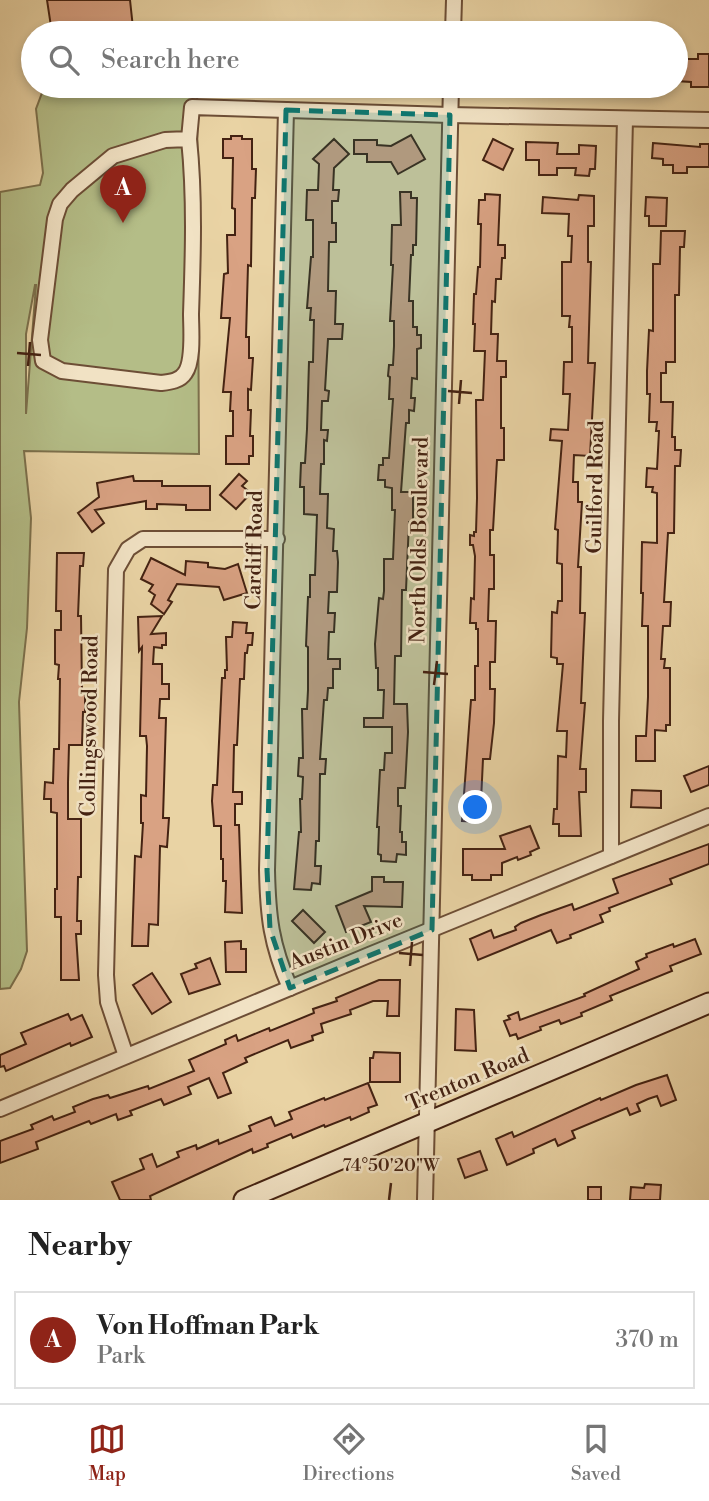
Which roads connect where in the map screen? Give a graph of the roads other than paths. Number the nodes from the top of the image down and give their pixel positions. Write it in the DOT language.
graph roads {
  1 [pos="454,0"];
  2 [pos="453,21"];
  3 [pos="451,98"];
  4 [pos="286,110"];
  5 [pos="450,115"];
  6 [pos="625,119"];
  7 [pos="709,120"];
  8 [pos="189,139"];
  9 [pos="277,539"];
  10 [pos="709,816"];
  11 [pos="611,856"];
  12 [pos="432,930"];
  13 [pos="290,988"];
  14 [pos="709,1003"];
  15 [pos="126,1056"];
  16 [pos="0,1109"];
  17 [pos="427,1121"];
  18 [pos="244,1200"];
  19 [pos="425,1200"];
  1 -- 2 [label="street"];
  3 -- 5 [label="street, North Olds Boulevard"];
  4 -- 5 [label="street"];
  4 -- 8 [label="street"];
  4 -- 9 [label="street, Cardiff Road"];
  5 -- 6 [label="street"];
  5 -- 12 [label="street, North Olds Boulevard"];
  6 -- 7 [label="street"];
  6 -- 11 [label="street, Guilford Road"];
  8 -- 8 [label="street"];
  9 -- 13 [label="street, Cardiff Road"];
  9 -- 15 [label="street, Collingswood Road"];
  10 -- 11 [label="street, Austin Drive"];
  11 -- 12 [label="street, Austin Drive"];
  12 -- 13 [label="street, Austin Drive"];
  12 -- 17 [label="street, North Olds Boulevard"];
  13 -- 15 [label="street, Austin Drive"];
  14 -- 17 [label="main road, Trenton Road"];
  15 -- 16 [label="street, Austin Drive"];
  17 -- 18 [label="main road, Trenton Road"];
  17 -- 19 [label="street, North Olds Boulevard"];
}
